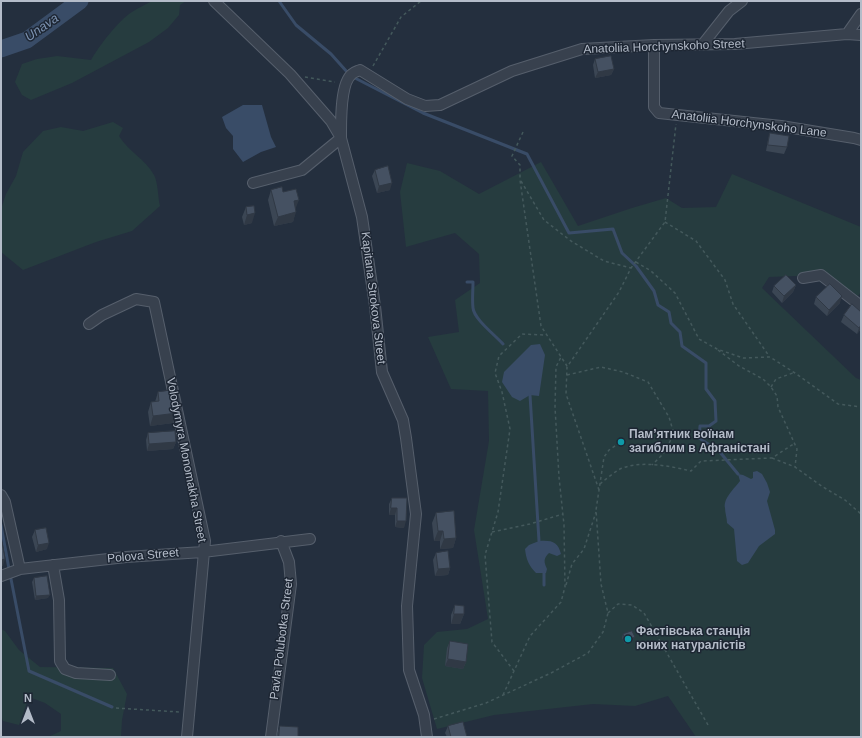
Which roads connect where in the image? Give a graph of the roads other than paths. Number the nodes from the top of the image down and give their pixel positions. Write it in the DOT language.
graph roads {
  1 [pos="214,1"];
  2 [pos="742,1"];
  3 [pos="861,14"];
  4 [pos="847,34"];
  5 [pos="861,36"];
  6 [pos="703,44"];
  7 [pos="654,45"];
  8 [pos="341,138"];
  9 [pos="861,140"];
  10 [pos="253,183"];
  11 [pos="803,278"];
  12 [pos="861,306"];
  13 [pos="89,324"];
  14 [pos="1,495"];
  15 [pos="310,539"];
  16 [pos="282,541"];
  17 [pos="203,552"];
  18 [pos="53,565"];
  19 [pos="20,569"];
  20 [pos="1,576"];
  21 [pos="110,675"];
  22 [pos="187,737"];
  23 [pos="271,737"];
  24 [pos="427,737"];
  1 -- 8 [label="street, Kapitana Strokova Street"];
  2 -- 6 [label="street"];
  3 -- 4 [label="street"];
  4 -- 5 [label="street, Anatoliia Horchynskoho Street"];
  4 -- 6 [label="street, Anatoliia Horchynskoho Street"];
  6 -- 7 [label="street, Anatoliia Horchynskoho Street"];
  7 -- 8 [label="street, Anatoliia Horchynskoho Street"];
  7 -- 9 [label="street, Anatoliia Horchynskoho Lane"];
  8 -- 10 [label="street"];
  8 -- 24 [label="street, Kapitana Strokova Street"];
  11 -- 12 [label="street"];
  13 -- 17 [label="street, Volodymyra Monomakha Street"];
  14 -- 19 [label="street"];
  15 -- 16 [label="street, Polova Street"];
  16 -- 17 [label="street, Polova Street"];
  16 -- 23 [label="street, Pavla Polubotka Street"];
  17 -- 18 [label="street, Polova Street"];
  17 -- 22 [label="street, Volodymyra Monomakha Street"];
  18 -- 19 [label="street, Polova Street"];
  18 -- 21 [label="street"];
  19 -- 20 [label="street, Polova Street"];
}
